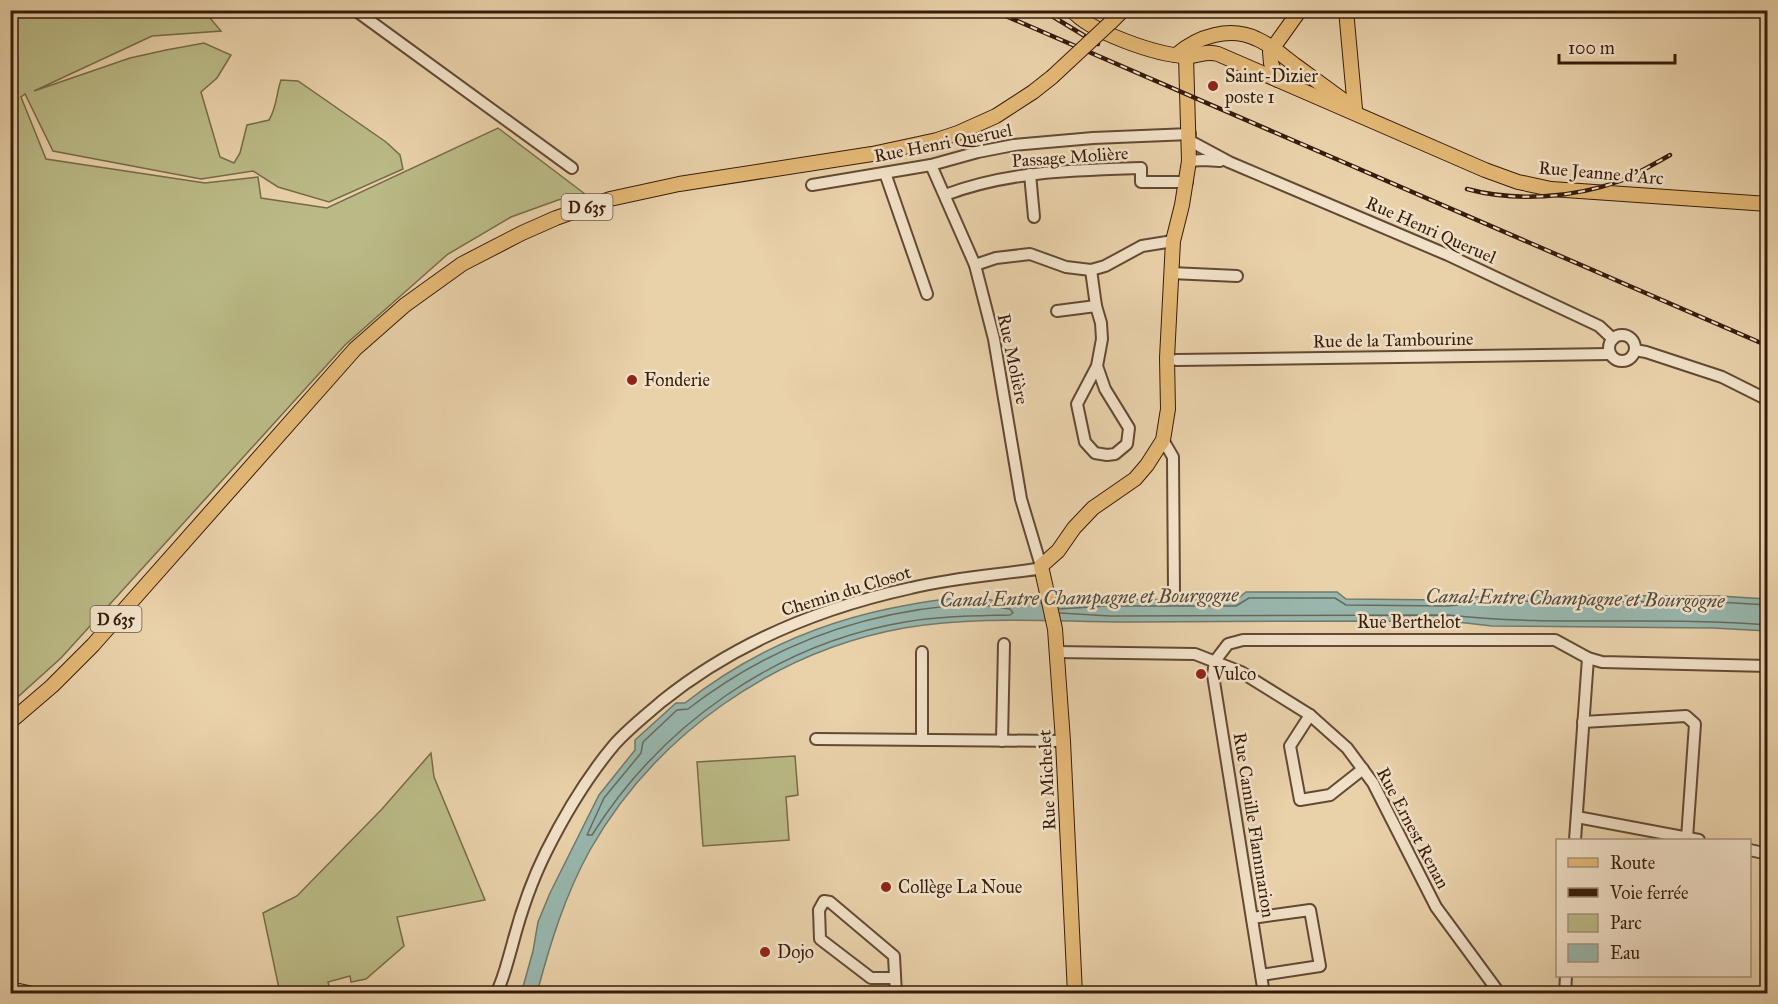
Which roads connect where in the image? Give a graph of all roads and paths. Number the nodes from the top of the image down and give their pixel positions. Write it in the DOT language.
graph roads {
  1 [pos="355,10"];
  2 [pos="1072,10"];
  3 [pos="1123,10"];
  4 [pos="1300,10"];
  5 [pos="1346,10"];
  6 [pos="1272,48"];
  7 [pos="1181,55"];
  8 [pos="1352,73"];
  9 [pos="1278,80"];
  10 [pos="1329,90"];
  11 [pos="1304,92"];
  12 [pos="1355,109"];
  13 [pos="1372,121"];
  14 [pos="1190,138"];
  15 [pos="1189,161"];
  16 [pos="1229,162"];
  17 [pos="931,165"];
  18 [pos="572,168"];
  19 [pos="885,173"];
  20 [pos="1030,174"];
  21 [pos="1187,182"];
  22 [pos="812,185"];
  23 [pos="945,195"];
  24 [pos="1767,204"];
  25 [pos="1034,217"];
  26 [pos="1173,241"];
  27 [pos="975,265"];
  28 [pos="1091,270"];
  29 [pos="1171,273"];
  30 [pos="1237,276"];
  31 [pos="927,294"];
  32 [pos="1096,306"];
  33 [pos="1057,311"];
  34 [pos="1613,339"];
  35 [pos="1635,350"];
  36 [pos="1610,354"];
  37 [pos="1176,360"];
  38 [pos="1097,366"];
  39 [pos="1767,400"];
  40 [pos="1163,440"];
  41 [pos="1041,566"];
  42 [pos="1174,592"];
  43 [pos="1004,644"];
  44 [pos="1056,651"];
  45 [pos="922,652"];
  46 [pos="1588,658"];
  47 [pos="1215,661"];
  48 [pos="1767,666"];
  49 [pos="1310,715"];
  50 [pos="10,722"];
  51 [pos="1583,722"];
  52 [pos="816,739"];
  53 [pos="921,740"];
  54 [pos="1002,741"];
  55 [pos="1063,741"];
  56 [pos="1363,769"];
  57 [pos="1577,817"];
  58 [pos="1687,838"];
  59 [pos="1575,839"];
  60 [pos="1693,839"];
  61 [pos="1751,850"];
  62 [pos="1767,854"];
  63 [pos="1252,918"];
  64 [pos="1261,975"];
  65 [pos="1566,977"];
  66 [pos="895,978"];
  67 [pos="10,989"];
  68 [pos="33,993"];
  69 [pos="496,993"];
  70 [pos="896,993"];
  71 [pos="1076,993"];
  72 [pos="1264,993"];
  73 [pos="1500,993"];
  74 [pos="1565,993"];
  1 -- 18 [label="street"];
  2 -- 7 [label="main road"];
  3 -- 50 [label="main road, D 635, bridge"];
  4 -- 6 [label="main road"];
  5 -- 8 [label="main road"];
  6 -- 7 [label="main road, Rue Jeanne d'Arc"];
  6 -- 9 [label="main road"];
  6 -- 10 [label="main road, Rue Jeanne d'Arc"];
  7 -- 9 [label="main road, Rue Jeanne d'Arc"];
  7 -- 14 [label="main road"];
  8 -- 10 [label="main road"];
  8 -- 12 [label="main road"];
  9 -- 11 [label="main road, Rue Jeanne d'Arc"];
  10 -- 11 [label="main road"];
  10 -- 12 [label="main road, Rue Jeanne d'Arc"];
  11 -- 13 [label="main road, Rue Jeanne d'Arc"];
  12 -- 13 [label="main road, Rue Jeanne d'Arc"];
  13 -- 24 [label="main road, Rue Jeanne d'Arc"];
  14 -- 15 [label="main road"];
  14 -- 16 [label="street, Rue Henri Queruel"];
  14 -- 17 [label="street, Rue Henri Queruel"];
  15 -- 16 [label="street, Rue Henri Queruel"];
  15 -- 21 [label="main road"];
  16 -- 34 [label="street, Rue Henri Queruel"];
  17 -- 19 [label="street, Rue Henri Queruel"];
  17 -- 23 [label="street, Rue Molière"];
  19 -- 22 [label="street, Rue Henri Queruel"];
  19 -- 31 [label="street"];
  20 -- 21 [label="street, Passage Molière"];
  20 -- 23 [label="street, Passage Molière"];
  20 -- 25 [label="street"];
  21 -- 26 [label="main road"];
  23 -- 27 [label="street, Rue Molière"];
  26 -- 28 [label="street"];
  26 -- 29 [label="main road"];
  27 -- 28 [label="street"];
  27 -- 41 [label="street, Rue Molière"];
  28 -- 32 [label="street"];
  29 -- 30 [label="street"];
  29 -- 40 [label="main road"];
  32 -- 33 [label="street"];
  32 -- 38 [label="street"];
  34 -- 35 [label="street"];
  34 -- 36 [label="street"];
  35 -- 36 [label="street"];
  35 -- 39 [label="street"];
  36 -- 37 [label="street, Rue de la Tambourine"];
  38 -- 38 [label="street"];
  40 -- 41 [label="main road"];
  40 -- 42 [label="street"];
  41 -- 44 [label="main road, Rue Michelet"];
  41 -- 69 [label="street, Chemin du Closot"];
  43 -- 54 [label="street"];
  44 -- 47 [label="street"];
  44 -- 55 [label="main road, Rue Michelet"];
  45 -- 53 [label="street"];
  46 -- 47 [label="street, Rue Berthelot"];
  46 -- 48 [label="street, Rue Berthelot"];
  46 -- 51 [label="street"];
  47 -- 49 [label="street, Rue Ernest Renan"];
  47 -- 63 [label="street, Rue Camille Flammarion"];
  49 -- 56 [label="street, Rue Ernest Renan"];
  49 -- 56 [label="street"];
  51 -- 57 [label="street"];
  51 -- 58 [label="street"];
  52 -- 53 [label="street"];
  53 -- 54 [label="street"];
  54 -- 55 [label="street"];
  55 -- 71 [label="main road, Rue Michelet"];
  56 -- 73 [label="street, Rue Ernest Renan"];
  57 -- 58 [label="street"];
  57 -- 59 [label="street"];
  58 -- 60 [label="street"];
  61 -- 62 [label="street"];
  63 -- 64 [label="street, Rue Camille Flammarion"];
  63 -- 64 [label="street"];
  64 -- 72 [label="street, Rue Camille Flammarion"];
  65 -- 74 [label="street"];
  66 -- 66 [label="street"];
  66 -- 70 [label="street"];
  67 -- 68 [label="main road"];
}
